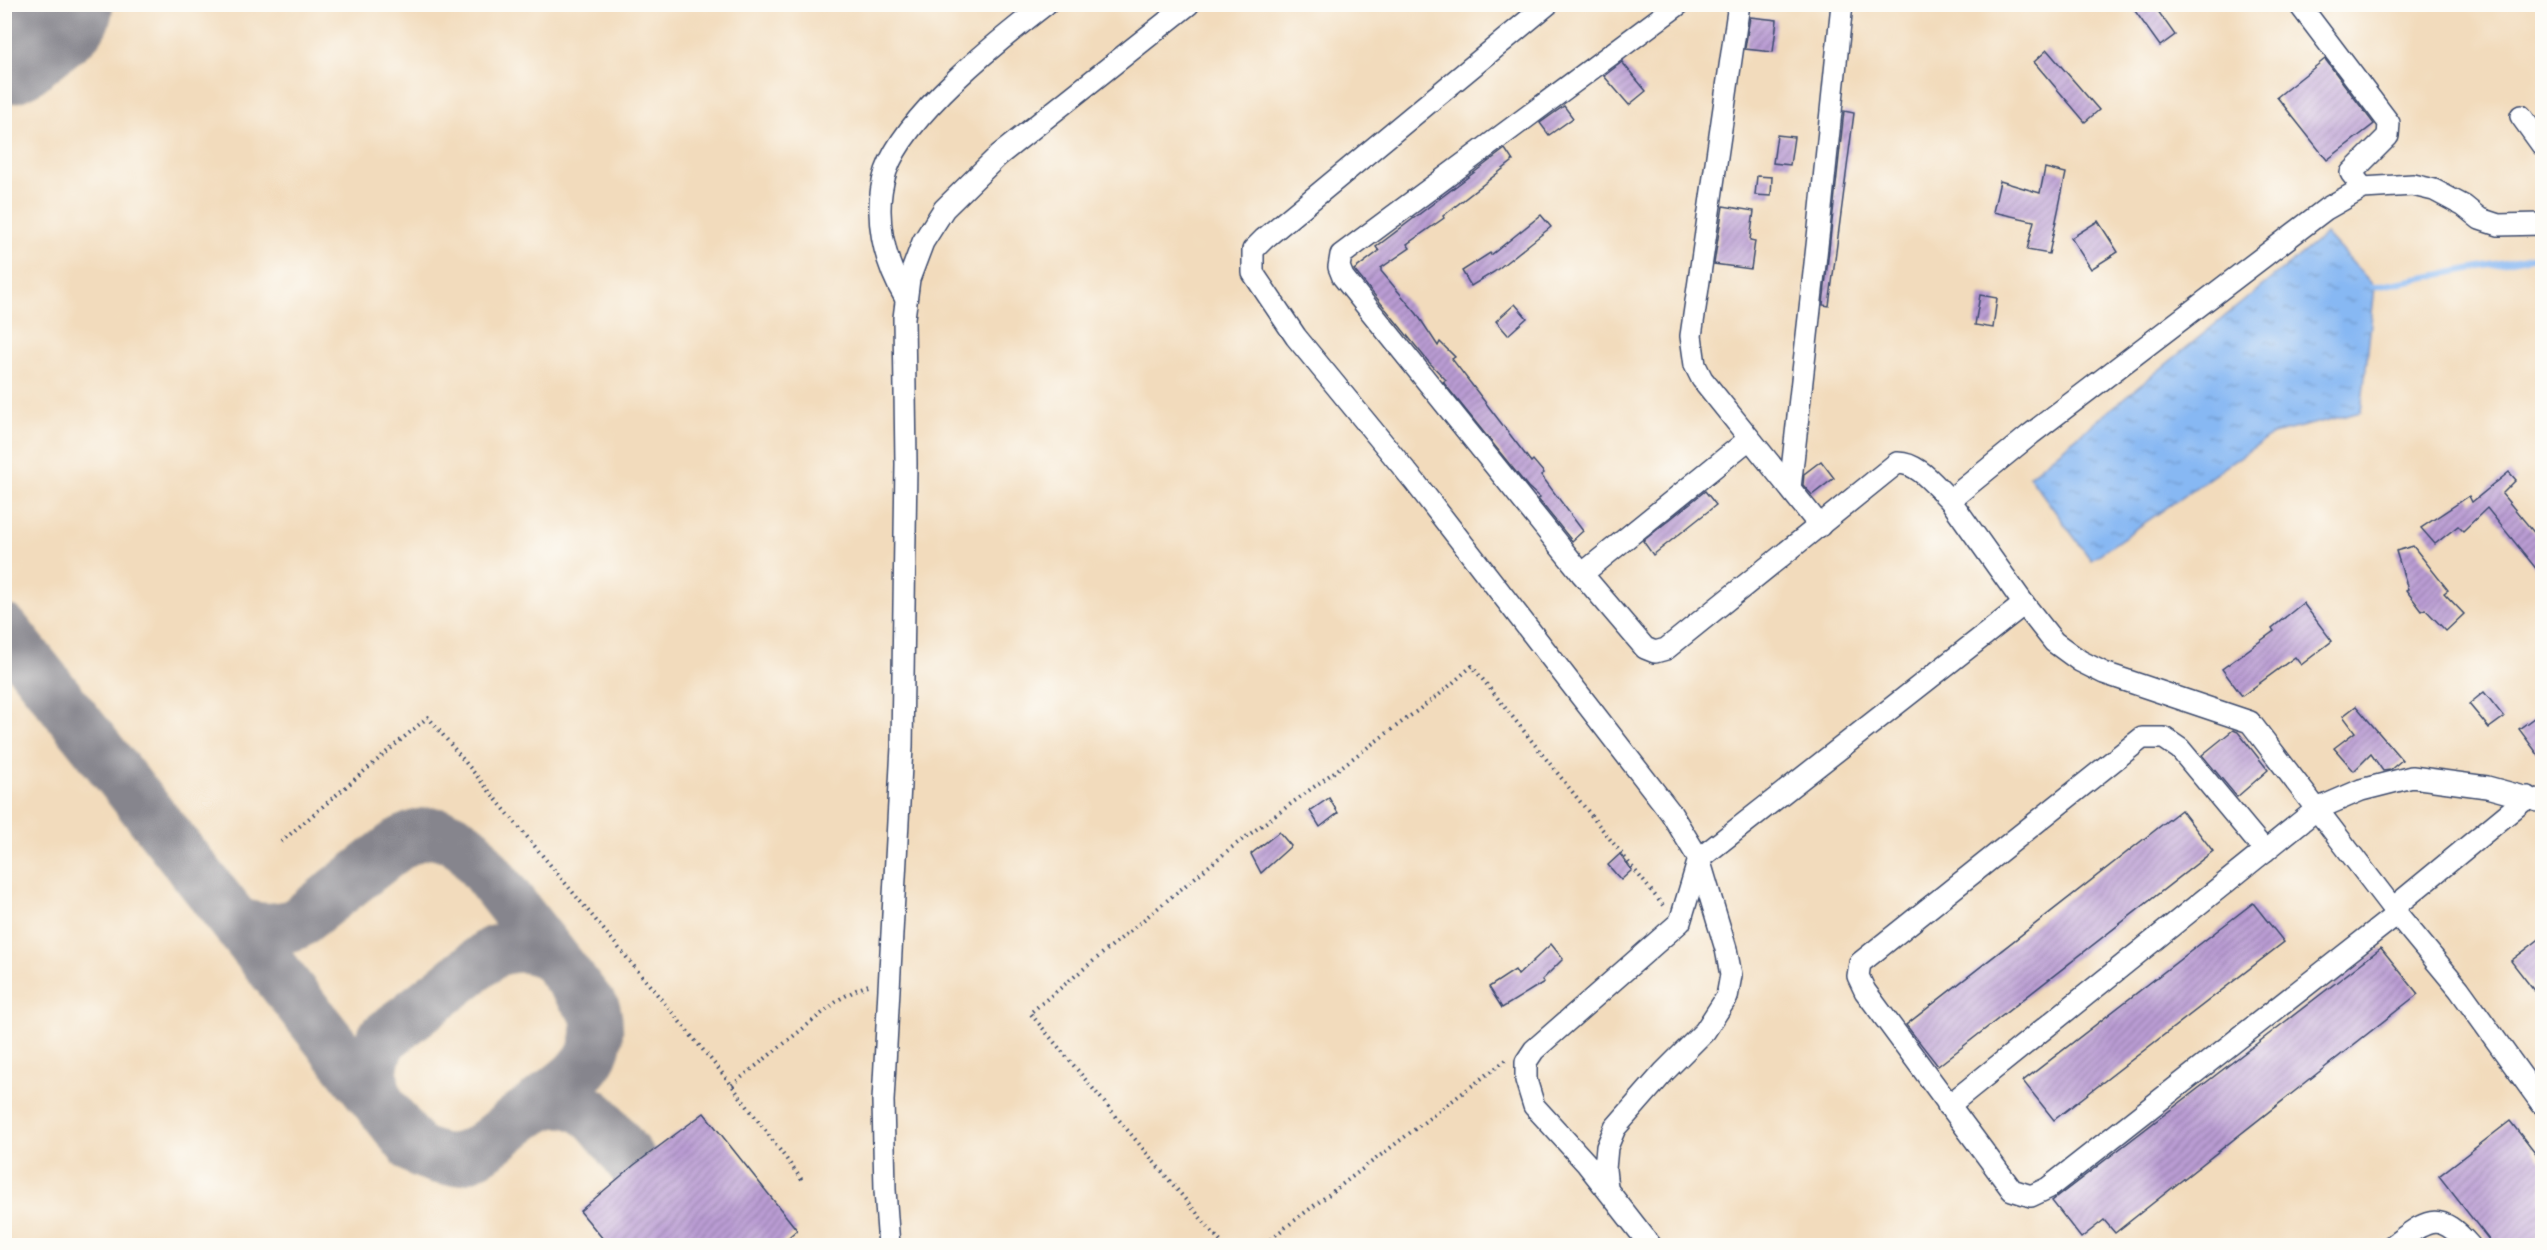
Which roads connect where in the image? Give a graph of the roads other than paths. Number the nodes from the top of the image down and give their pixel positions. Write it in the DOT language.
graph roads {
  1 [pos="1046,4"];
  2 [pos="1189,4"];
  3 [pos="1548,4"];
  4 [pos="1679,4"];
  5 [pos="1739,4"];
  6 [pos="1842,4"];
  7 [pos="2299,4"];
  8 [pos="2521,116"];
  9 [pos="2542,146"];
  10 [pos="2363,188"];
  11 [pos="2542,224"];
  12 [pos="906,299"];
  13 [pos="1749,439"];
  14 [pos="1790,488"];
  15 [pos="1950,500"];
  16 [pos="1820,526"];
  17 [pos="1582,574"];
  18 [pos="2024,604"];
  19 [pos="2535,799"];
  20 [pos="2317,809"];
  21 [pos="2265,851"];
  22 [pos="1700,859"];
  23 [pos="2395,911"];
  24 [pos="2542,1104"];
  25 [pos="1948,1106"];
  26 [pos="1607,1188"];
  27 [pos="889,1245"];
  28 [pos="1651,1245"];
  29 [pos="2392,1245"];
  30 [pos="2469,1245"];
  1 -- 12 [label="lane"];
  2 -- 12 [label="lane"];
  3 -- 22 [label="lane"];
  4 -- 17 [label="lane"];
  5 -- 13 [label="lane"];
  6 -- 14 [label="lane"];
  7 -- 10 [label="lane"];
  8 -- 9 [label="lane"];
  10 -- 11 [label="lane"];
  10 -- 15 [label="lane"];
  12 -- 27 [label="lane"];
  13 -- 14 [label="lane"];
  13 -- 17 [label="lane"];
  14 -- 16 [label="lane"];
  15 -- 16 [label="lane"];
  15 -- 18 [label="lane"];
  16 -- 17 [label="lane"];
  18 -- 20 [label="lane"];
  18 -- 22 [label="lane"];
  19 -- 20 [label="lane"];
  19 -- 23 [label="lane"];
  20 -- 21 [label="lane"];
  20 -- 23 [label="lane"];
  21 -- 25 [label="lane"];
  21 -- 25 [label="lane"];
  22 -- 26 [label="lane"];
  22 -- 26 [label="lane"];
  23 -- 24 [label="lane"];
  23 -- 25 [label="lane"];
  26 -- 28 [label="lane"];
  29 -- 30 [label="lane"];
}
